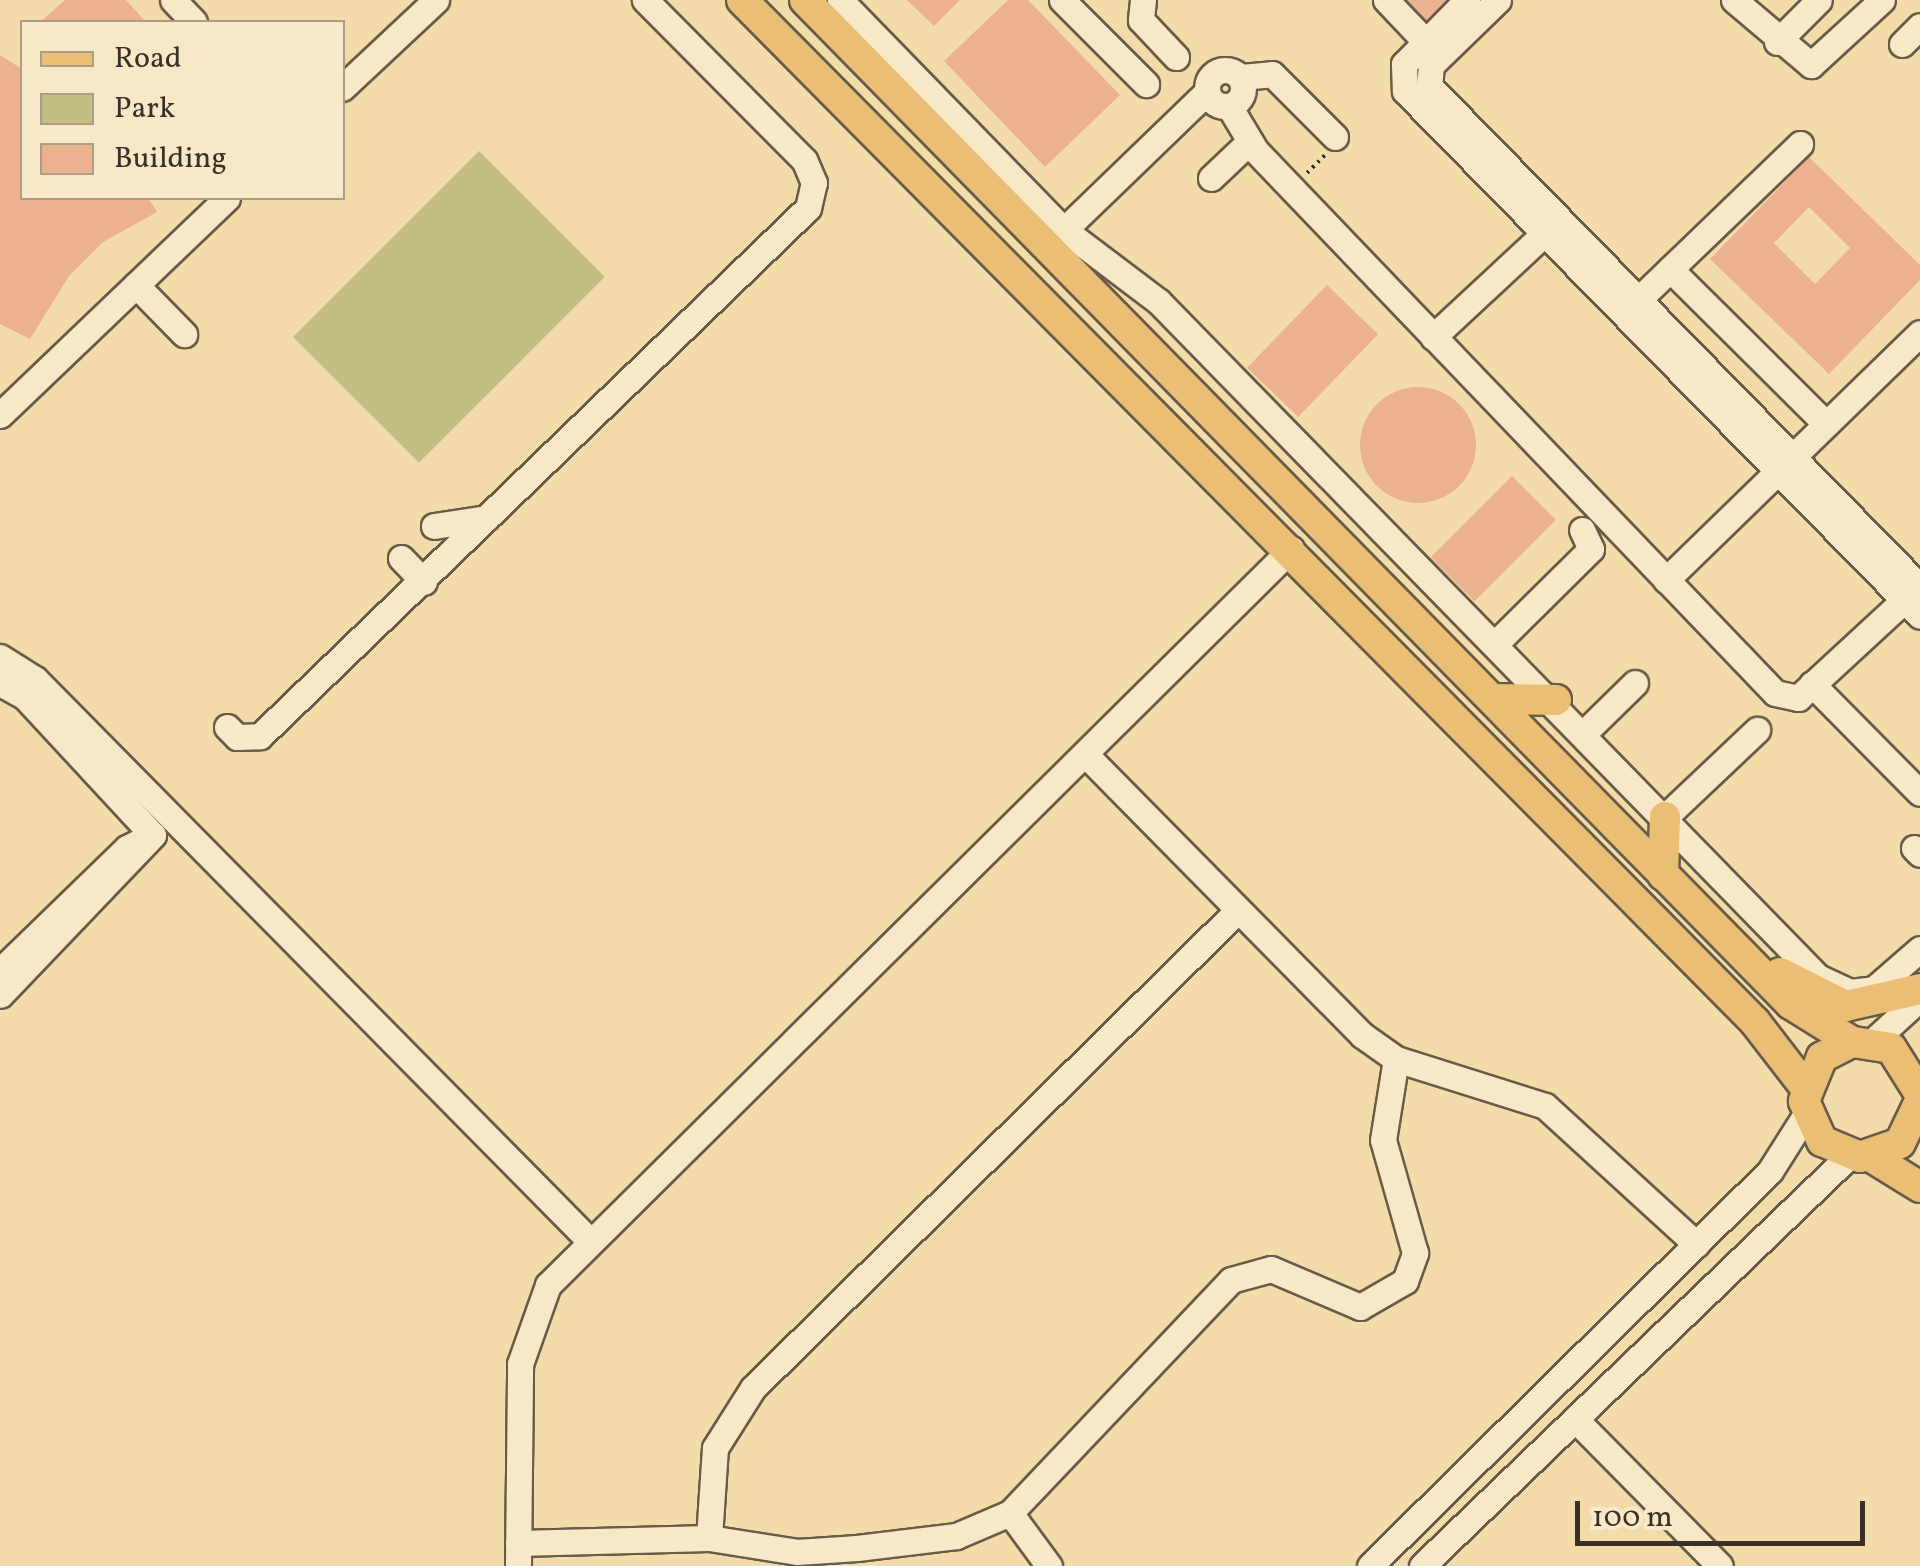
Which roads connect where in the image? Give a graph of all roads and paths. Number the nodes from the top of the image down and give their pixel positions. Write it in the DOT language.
graph roads {
  1 [pos="173,0"];
  2 [pos="436,0"];
  3 [pos="645,0"];
  4 [pos="742,0"];
  5 [pos="805,0"];
  6 [pos="840,0"];
  7 [pos="1062,0"];
  8 [pos="1142,0"];
  9 [pos="1386,0"];
  10 [pos="1467,0"];
  11 [pos="1498,0"];
  12 [pos="1819,0"];
  13 [pos="1882,0"];
  14 [pos="1744,3"];
  15 [pos="192,20"];
  16 [pos="1150,30"];
  17 [pos="1777,42"];
  18 [pos="1176,56"];
  19 [pos="1120,59"];
  20 [pos="1418,67"];
  21 [pos="1146,84"];
  22 [pos="345,85"];
  23 [pos="1218,99"];
  24 [pos="1335,137"];
  25 [pos="1249,142"];
  26 [pos="1800,144"];
  27 [pos="1212,178"];
  28 [pos="1291,188"];
  29 [pos="225,200"];
  30 [pos="1064,230"];
  31 [pos="1544,234"];
  32 [pos="1670,269"];
  33 [pos="136,285"];
  34 [pos="1638,300"];
  35 [pos="1920,332"];
  36 [pos="184,334"];
  37 [pos="1433,337"];
  38 [pos="0,416"];
  39 [pos="1826,424"];
  40 [pos="1785,464"];
  41 [pos="491,516"];
  42 [pos="434,526"];
  43 [pos="1582,530"];
  44 [pos="1291,549"];
  45 [pos="401,558"];
  46 [pos="1666,580"];
  47 [pos="424,582"];
  48 [pos="1914,601"];
  49 [pos="1498,642"];
  50 [pos="0,657"];
  51 [pos="0,683"];
  52 [pos="1635,683"];
  53 [pos="1812,684"];
  54 [pos="1492,699"];
  55 [pos="1556,700"];
  56 [pos="226,727"];
  57 [pos="1757,730"];
  58 [pos="1585,732"];
  59 [pos="1085,754"];
  60 [pos="1920,793"];
  61 [pos="1665,818"];
  62 [pos="153,835"];
  63 [pos="1663,875"];
  64 [pos="1236,912"];
  65 [pos="1920,949"];
  66 [pos="1740,952"];
  67 [pos="0,971"];
  68 [pos="1920,989"];
  69 [pos="0,996"];
  70 [pos="1920,998"];
  71 [pos="1862,1042"];
  72 [pos="1396,1059"];
  73 [pos="1806,1101"];
  74 [pos="1920,1108"];
  75 [pos="1860,1156"];
  76 [pos="1920,1187"];
  77 [pos="589,1240"];
  78 [pos="1696,1244"];
  79 [pos="1575,1419"];
  80 [pos="1010,1513"];
  81 [pos="709,1538"];
  82 [pos="518,1554"];
  83 [pos="1050,1566"];
  84 [pos="1370,1566"];
  85 [pos="1422,1566"];
  86 [pos="1720,1566"];
  1 -- 15 [label="street"];
  2 -- 22 [label="street"];
  3 -- 41 [label="street"];
  4 -- 44 [label="main road"];
  5 -- 54 [label="main road"];
  6 -- 30 [label="street"];
  7 -- 19 [label="street"];
  8 -- 16 [label="street"];
  9 -- 20 [label="street"];
  10 -- 20 [label="street"];
  11 -- 20 [label="street"];
  12 -- 17 [label="street"];
  13 -- 17 [label="street"];
  14 -- 17 [label="street"];
  16 -- 18 [label="street"];
  16 -- 19 [label="street"];
  19 -- 21 [label="street"];
  20 -- 31 [label="street"];
  20 -- 34 [label="street"];
  23 -- 24 [label="street"];
  23 -- 25 [label="street"];
  23 -- 30 [label="street"];
  24 -- 28 [label="path"];
  25 -- 27 [label="street"];
  25 -- 28 [label="street"];
  26 -- 32 [label="street"];
  28 -- 37 [label="street"];
  29 -- 33 [label="street"];
  30 -- 49 [label="street"];
  31 -- 37 [label="street"];
  31 -- 40 [label="street"];
  32 -- 34 [label="street"];
  32 -- 39 [label="street"];
  33 -- 36 [label="street"];
  33 -- 38 [label="street"];
  34 -- 40 [label="street"];
  35 -- 39 [label="street"];
  37 -- 46 [label="street"];
  39 -- 40 [label="street"];
  40 -- 46 [label="street"];
  40 -- 48 [label="street"];
  41 -- 42 [label="street"];
  41 -- 47 [label="street"];
  43 -- 49 [label="street"];
  44 -- 59 [label="street"];
  44 -- 73 [label="main road"];
  45 -- 47 [label="street"];
  46 -- 53 [label="street"];
  47 -- 56 [label="street"];
  48 -- 53 [label="street"];
  49 -- 55 [label="street"];
  50 -- 77 [label="street"];
  51 -- 62 [label="street"];
  52 -- 58 [label="street"];
  53 -- 60 [label="street"];
  54 -- 55 [label="main road"];
  54 -- 63 [label="main road"];
  55 -- 58 [label="street"];
  57 -- 61 [label="street"];
  58 -- 61 [label="street"];
  59 -- 64 [label="street"];
  59 -- 77 [label="street"];
  61 -- 63 [label="main road"];
  61 -- 65 [label="street"];
  62 -- 67 [label="street"];
  62 -- 69 [label="street"];
  63 -- 66 [label="main road"];
  64 -- 72 [label="street"];
  64 -- 81 [label="street"];
  66 -- 68 [label="main road"];
  66 -- 71 [label="main road"];
  70 -- 71 [label="street"];
  71 -- 73 [label="main road"];
  71 -- 74 [label="main road"];
  72 -- 78 [label="street"];
  72 -- 80 [label="street"];
  73 -- 75 [label="main road"];
  73 -- 78 [label="street"];
  74 -- 75 [label="main road"];
  75 -- 76 [label="main road"];
  75 -- 79 [label="street"];
  77 -- 82 [label="street"];
  78 -- 84 [label="street"];
  79 -- 85 [label="street"];
  79 -- 86 [label="street"];
  80 -- 81 [label="street"];
  80 -- 83 [label="street"];
  81 -- 82 [label="street"];
}
